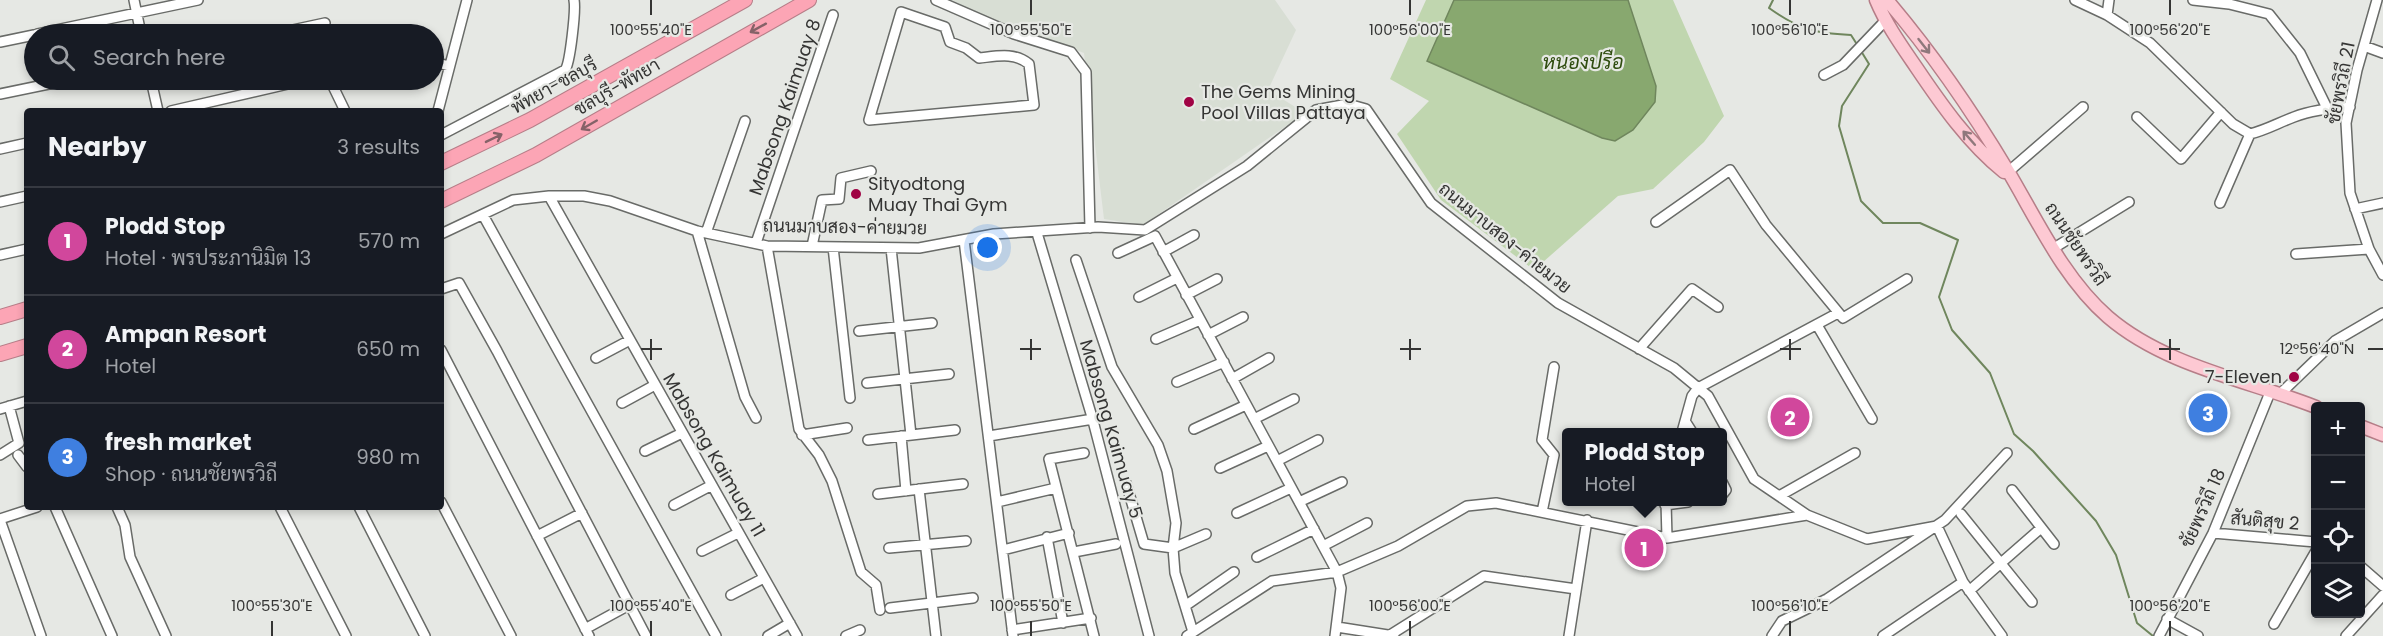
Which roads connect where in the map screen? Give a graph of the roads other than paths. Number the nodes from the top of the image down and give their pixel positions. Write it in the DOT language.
graph roads {
  1 [pos="134,0"];
  2 [pos="198,0"];
  3 [pos="467,0"];
  4 [pos="574,0"];
  5 [pos="745,0"];
  6 [pos="809,0"];
  7 [pos="936,0"];
  8 [pos="1869,0"];
  9 [pos="1876,0"];
  10 [pos="2109,0"];
  11 [pos="2193,0"];
  12 [pos="2377,0"];
  13 [pos="2081,1"];
  14 [pos="1890,2"];
  15 [pos="137,14"];
  16 [pos="833,15"];
  17 [pos="2107,15"];
  18 [pos="1885,21"];
  19 [pos="325,23"];
  20 [pos="89,24"];
  21 [pos="139,24"];
  22 [pos="320,24"];
  23 [pos="1014,34"];
  24 [pos="24,37"];
  25 [pos="0,42"];
  26 [pos="2364,46"];
  27 [pos="2383,53"];
  28 [pos="1013,55"];
  29 [pos="444,65"];
  30 [pos="449,66"];
  31 [pos="1824,75"];
  32 [pos="444,86"];
  33 [pos="24,89"];
  34 [pos="1957,89"];
  35 [pos="153,90"];
  36 [pos="262,90"];
  37 [pos="335,90"];
  38 [pos="443,90"];
  39 [pos="0,94"];
  40 [pos="1938,99"];
  41 [pos="2083,107"];
  42 [pos="2349,107"];
  43 [pos="157,108"];
  44 [pos="184,108"];
  45 [pos="344,108"];
  46 [pos="439,108"];
  47 [pos="2327,108"];
  48 [pos="2221,112"];
  49 [pos="2137,117"];
  50 [pos="745,122"];
  51 [pos="444,133"];
  52 [pos="2250,134"];
  53 [pos="24,144"];
  54 [pos="0,149"];
  55 [pos="444,162"];
  56 [pos="871,171"];
  57 [pos="2010,175"];
  58 [pos="549,196"];
  59 [pos="24,197"];
  60 [pos="444,200"];
  61 [pos="0,202"];
  62 [pos="2129,202"];
  63 [pos="2220,203"];
  64 [pos="2383,203"];
  65 [pos="2355,208"];
  66 [pos="483,215"];
  67 [pos="1656,222"];
  68 [pos="1090,228"];
  69 [pos="701,232"];
  70 [pos="444,233"];
  71 [pos="1037,233"];
  72 [pos="1194,235"];
  73 [pos="964,240"];
  74 [pos="756,243"];
  75 [pos="767,246"];
  76 [pos="812,246"];
  77 [pos="833,247"];
  78 [pos="891,248"];
  79 [pos="2054,248"];
  80 [pos="2369,249"];
  81 [pos="24,250"];
  82 [pos="1163,252"];
  83 [pos="1118,253"];
  84 [pos="2296,254"];
  85 [pos="0,255"];
  86 [pos="1076,260"];
  87 [pos="2383,275"];
  88 [pos="1177,278"];
  89 [pos="1216,279"];
  90 [pos="1907,279"];
  91 [pos="444,288"];
  92 [pos="1186,295"];
  93 [pos="1139,297"];
  94 [pos="1718,307"];
  95 [pos="24,310"];
  96 [pos="1838,313"];
  97 [pos="2383,313"];
  98 [pos="0,317"];
  99 [pos="1243,317"];
  100 [pos="1200,320"];
  101 [pos="932,323"];
  102 [pos="1817,325"];
  103 [pos="899,326"];
  104 [pos="859,331"];
  105 [pos="1208,335"];
  106 [pos="1156,339"];
  107 [pos="630,340"];
  108 [pos="24,347"];
  109 [pos="1639,349"];
  110 [pos="0,354"];
  111 [pos="444,356"];
  112 [pos="596,358"];
  113 [pos="1269,358"];
  114 [pos="1224,362"];
  115 [pos="1554,367"];
  116 [pos="949,374"];
  117 [pos="905,379"];
  118 [pos="1232,379"];
  119 [pos="1176,382"];
  120 [pos="867,383"];
  121 [pos="655,385"];
  122 [pos="1698,388"];
  123 [pos="2276,392"];
  124 [pos="850,398"];
  125 [pos="1294,399"];
  126 [pos="24,402"];
  127 [pos="622,403"];
  128 [pos="1246,405"];
  129 [pos="2311,405"];
  130 [pos="4,408"];
  131 [pos="756,418"];
  132 [pos="1254,419"];
  133 [pos="1872,419"];
  134 [pos="1087,420"];
  135 [pos="1685,421"];
  136 [pos="847,428"];
  137 [pos="1683,428"];
  138 [pos="1689,428"];
  139 [pos="1726,428"];
  140 [pos="2365,428"];
  141 [pos="1194,429"];
  142 [pos="955,430"];
  143 [pos="1727,430"];
  144 [pos="682,433"];
  145 [pos="802,435"];
  146 [pos="906,435"];
  147 [pos="2383,435"];
  148 [pos="989,436"];
  149 [pos="868,440"];
  150 [pos="1318,441"];
  151 [pos="1268,446"];
  152 [pos="645,451"];
  153 [pos="1084,453"];
  154 [pos="1855,453"];
  155 [pos="2007,453"];
  156 [pos="0,455"];
  157 [pos="18,455"];
  158 [pos="1277,461"];
  159 [pos="24,463"];
  160 [pos="1220,468"];
  161 [pos="1342,482"];
  162 [pos="1126,483"];
  163 [pos="963,484"];
  164 [pos="712,486"];
  165 [pos="1056,488"];
  166 [pos="1291,488"];
  167 [pos="919,489"];
  168 [pos="2012,490"];
  169 [pos="906,491"];
  170 [pos="878,494"];
  171 [pos="1779,496"];
  172 [pos="997,502"];
  173 [pos="1299,502"];
  174 [pos="674,505"];
  175 [pos="1666,506"];
  176 [pos="444,508"];
  177 [pos="28,510"];
  178 [pos="56,510"];
  179 [pos="118,510"];
  180 [pos="282,510"];
  181 [pos="360,510"];
  182 [pos="1542,512"];
  183 [pos="582,513"];
  184 [pos="1238,513"];
  185 [pos="1960,514"];
  186 [pos="1807,515"];
  187 [pos="0,520"];
  188 [pos="1587,520"];
  189 [pos="1367,523"];
  190 [pos="1937,526"];
  191 [pos="2041,528"];
  192 [pos="1314,530"];
  193 [pos="738,532"];
  194 [pos="1069,533"];
  195 [pos="2213,533"];
  196 [pos="1206,534"];
  197 [pos="537,536"];
  198 [pos="1047,537"];
  199 [pos="1667,538"];
  200 [pos="966,541"];
  201 [pos="2311,542"];
  202 [pos="1116,544"];
  203 [pos="2054,544"];
  204 [pos="925,545"];
  205 [pos="1323,546"];
  206 [pos="889,548"];
  207 [pos="1173,548"];
  208 [pos="1003,550"];
  209 [pos="702,551"];
  210 [pos="1074,552"];
  211 [pos="1257,557"];
  212 [pos="2311,560"];
  213 [pos="2001,563"];
  214 [pos="2365,569"];
  215 [pos="1234,572"];
  216 [pos="1337,572"];
  217 [pos="764,578"];
  218 [pos="2381,581"];
  219 [pos="1963,582"];
  220 [pos="1576,589"];
  221 [pos="1969,591"];
  222 [pos="731,595"];
  223 [pos="2383,596"];
  224 [pos="973,598"];
  225 [pos="931,602"];
  226 [pos="2032,603"];
  227 [pos="629,605"];
  228 [pos="1185,606"];
  229 [pos="1090,618"];
  230 [pos="2167,619"];
  231 [pos="1063,622"];
  232 [pos="790,623"];
  233 [pos="2274,624"];
  234 [pos="860,630"];
  235 [pos="587,632"];
  236 [pos="1336,632"];
  237 [pos="2161,632"];
  238 [pos="1013,633"];
  239 [pos="1190,634"];
  240 [pos="1394,635"];
  241 [pos="41,636"];
  242 [pos="112,636"];
  243 [pos="166,636"];
  244 [pos="346,636"];
  245 [pos="425,636"];
  246 [pos="511,636"];
  247 [pos="646,636"];
  248 [pos="716,636"];
  249 [pos="768,636"];
  250 [pos="797,636"];
  251 [pos="846,636"];
  252 [pos="936,636"];
  253 [pos="1094,636"];
  254 [pos="1149,636"];
  255 [pos="1569,636"];
  256 [pos="1772,636"];
  257 [pos="1883,636"];
  258 [pos="2002,636"];
  259 [pos="2198,636"];
  260 [pos="2346,636"];
  1 -- 15 [label="street"];
  2 -- 15 [label="street"];
  3 -- 30 [label="street"];
  4 -- 51 [label="street"];
  55 -- 5 [label="highway, พัทยา-ชลบุรี, one-way"];
  6 -- 60 [label="highway, ชลบุรี-พัทยา, one-way"];
  7 -- 23 [label="street"];
  8 -- 18 [label="main road, ถนนชัยพรวิถี"];
  9 -- 18 [label="main road, ถนนชัยพรวิถี"];
  10 -- 17 [label="street"];
  11 -- 47 [label="street"];
  12 -- 26 [label="street, ชัยพรวิถี 21"];
  13 -- 17 [label="street"];
  14 -- 34 [label="main road, ถนนชัยพรวิถี, one-way"];
  15 -- 20 [label="street"];
  15 -- 21 [label="street"];
  16 -- 74 [label="street, Mabsong Kaimuay 8"];
  17 -- 48 [label="street"];
  18 -- 31 [label="street"];
  18 -- 40 [label="main road, ถนนชัยพรวิถี"];
  19 -- 22 [label="street"];
  23 -- 28 [label="street"];
  23 -- 68 [label="street"];
  24 -- 25 [label="street"];
  26 -- 27 [label="street"];
  26 -- 42 [label="street, ชัยพรวิถี 21"];
  28 -- 28 [label="street"];
  29 -- 30 [label="street"];
  30 -- 32 [label="street"];
  33 -- 39 [label="street"];
  34 -- 40 [label="main road"];
  34 -- 57 [label="main road, ถนนชัยพรวิถี"];
  35 -- 43 [label="street"];
  36 -- 44 [label="street"];
  37 -- 45 [label="street"];
  38 -- 46 [label="street"];
  57 -- 40 [label="main road, ถนนชัยพรวิถี, one-way"];
  41 -- 57 [label="street"];
  42 -- 47 [label="street"];
  42 -- 65 [label="street, ชัยพรวิถี 21"];
  47 -- 52 [label="street"];
  48 -- 49 [label="street"];
  48 -- 52 [label="street"];
  50 -- 69 [label="street"];
  52 -- 63 [label="street"];
  53 -- 54 [label="street"];
  56 -- 76 [label="street"];
  57 -- 79 [label="main road, ถนนชัยพรวิถี"];
  58 -- 66 [label="street, ถนนมาบสอง-ค่ายมวย"];
  58 -- 69 [label="street, ถนนมาบสอง-ค่ายมวย"];
  58 -- 107 [label="street, Mabsong Kaimuay 11"];
  59 -- 61 [label="street"];
  62 -- 79 [label="street"];
  64 -- 65 [label="street"];
  65 -- 80 [label="street, ชัยพรวิถี 21"];
  66 -- 70 [label="street, ถนนมาบสอง-ค่ายมวย"];
  66 -- 248 [label="street"];
  67 -- 96 [label="street"];
  68 -- 71 [label="street, ถนนมาบสอง-ค่ายมวย"];
  68 -- 109 [label="street, ถนนมาบสอง-ค่ายมวย"];
  69 -- 74 [label="street, ถนนมาบสอง-ค่ายมวย"];
  69 -- 131 [label="street"];
  71 -- 73 [label="street, ถนนมาบสอง-ค่ายมวย"];
  71 -- 254 [label="street, Mabsong Kaimuay 5"];
  72 -- 82 [label="street"];
  73 -- 78 [label="street, ถนนมาบสอง-ค่ายมวย"];
  73 -- 148 [label="street"];
  74 -- 75 [label="street, ถนนมาบสอง-ค่ายมวย"];
  75 -- 76 [label="street, ถนนมาบสอง-ค่ายมวย"];
  75 -- 145 [label="street"];
  76 -- 77 [label="street, ถนนมาบสอง-ค่ายมวย"];
  77 -- 78 [label="street, ถนนมาบสอง-ค่ายมวย"];
  77 -- 124 [label="street"];
  78 -- 103 [label="street"];
  79 -- 123 [label="main road, ถนนชัยพรวิถี"];
  80 -- 84 [label="street"];
  80 -- 87 [label="street, ชัยพรวิถี 21"];
  81 -- 85 [label="street"];
  82 -- 83 [label="street"];
  82 -- 88 [label="street"];
  86 -- 207 [label="street"];
  88 -- 92 [label="street"];
  88 -- 93 [label="street"];
  89 -- 92 [label="street"];
  90 -- 96 [label="street"];
  91 -- 183 [label="street"];
  92 -- 100 [label="street"];
  94 -- 109 [label="street"];
  95 -- 98 [label="highway"];
  96 -- 102 [label="street"];
  97 -- 123 [label="street"];
  99 -- 105 [label="street"];
  100 -- 105 [label="street"];
  100 -- 106 [label="street"];
  101 -- 103 [label="street"];
  102 -- 122 [label="street"];
  102 -- 133 [label="street"];
  103 -- 104 [label="street"];
  103 -- 117 [label="street"];
  105 -- 114 [label="street"];
  107 -- 112 [label="street"];
  107 -- 121 [label="street, Mabsong Kaimuay 11"];
  108 -- 110 [label="highway"];
  109 -- 122 [label="street, ถนนมาบสอง-ค่ายมวย"];
  111 -- 197 [label="street"];
  113 -- 118 [label="street"];
  114 -- 118 [label="street"];
  114 -- 119 [label="street"];
  115 -- 182 [label="street"];
  116 -- 117 [label="street"];
  117 -- 120 [label="street"];
  117 -- 146 [label="street"];
  118 -- 128 [label="street"];
  121 -- 127 [label="street"];
  121 -- 144 [label="street, Mabsong Kaimuay 11"];
  122 -- 135 [label="street"];
  122 -- 139 [label="street, ถนนมาบสอง-ค่ายมวย"];
  123 -- 129 [label="main road, ถนนชัยพรวิถี"];
  123 -- 195 [label="street, ชัยพรวิถี 18"];
  125 -- 132 [label="street"];
  126 -- 130 [label="street"];
  128 -- 132 [label="street"];
  128 -- 141 [label="street"];
  130 -- 156 [label="street"];
  132 -- 151 [label="street"];
  134 -- 148 [label="street"];
  135 -- 137 [label="street"];
  135 -- 138 [label="street"];
  136 -- 145 [label="street"];
  140 -- 147 [label="main road"];
  142 -- 146 [label="street"];
  143 -- 171 [label="street, ถนนมาบสอง-ค่ายมวย"];
  144 -- 152 [label="street"];
  144 -- 164 [label="street, Mabsong Kaimuay 11"];
  145 -- 225 [label="street"];
  146 -- 149 [label="street"];
  146 -- 169 [label="street"];
  148 -- 172 [label="street"];
  150 -- 158 [label="street"];
  151 -- 158 [label="street"];
  151 -- 160 [label="street"];
  153 -- 165 [label="street"];
  154 -- 171 [label="street"];
  155 -- 190 [label="street"];
  157 -- 159 [label="street"];
  158 -- 166 [label="street"];
  161 -- 173 [label="street"];
  162 -- 207 [label="street"];
  163 -- 167 [label="street"];
  164 -- 174 [label="street"];
  164 -- 193 [label="street, Mabsong Kaimuay 11"];
  165 -- 172 [label="street"];
  165 -- 194 [label="street"];
  166 -- 173 [label="street"];
  166 -- 184 [label="street"];
  167 -- 169 [label="street"];
  167 -- 204 [label="street"];
  168 -- 191 [label="street"];
  169 -- 170 [label="street"];
  171 -- 186 [label="street, ถนนมาบสอง-ค่ายมวย"];
  172 -- 208 [label="street"];
  173 -- 192 [label="street"];
  175 -- 199 [label="street"];
  176 -- 246 [label="street"];
  177 -- 187 [label="street"];
  178 -- 242 [label="street"];
  179 -- 243 [label="street"];
  180 -- 244 [label="street"];
  181 -- 245 [label="street"];
  182 -- 188 [label="street"];
  182 -- 216 [label="street"];
  183 -- 197 [label="street"];
  183 -- 227 [label="street"];
  185 -- 213 [label="street"];
  186 -- 190 [label="street, ถนนมาบสอง-ค่ายมวย"];
  186 -- 199 [label="street"];
  187 -- 241 [label="street"];
  188 -- 199 [label="street"];
  188 -- 220 [label="street"];
  189 -- 205 [label="street"];
  190 -- 219 [label="street"];
  190 -- 256 [label="street"];
  191 -- 203 [label="street"];
  191 -- 213 [label="street"];
  192 -- 205 [label="street"];
  192 -- 211 [label="street"];
  193 -- 209 [label="street"];
  193 -- 217 [label="street, Mabsong Kaimuay 11"];
  194 -- 198 [label="street"];
  194 -- 210 [label="street"];
  195 -- 201 [label="street, สันติสุข 2"];
  195 -- 230 [label="street, ชัยพรวิถี 18"];
  196 -- 207 [label="street"];
  197 -- 235 [label="street"];
  198 -- 208 [label="street"];
  198 -- 231 [label="street"];
  200 -- 204 [label="street"];
  202 -- 210 [label="street"];
  204 -- 206 [label="street"];
  204 -- 225 [label="street"];
  205 -- 216 [label="street"];
  207 -- 228 [label="street"];
  208 -- 238 [label="street"];
  210 -- 229 [label="street"];
  212 -- 233 [label="street"];
  213 -- 221 [label="street"];
  213 -- 226 [label="street"];
  214 -- 218 [label="street"];
  215 -- 228 [label="street"];
  216 -- 236 [label="street"];
  216 -- 239 [label="street"];
  217 -- 222 [label="street"];
  217 -- 232 [label="street, Mabsong Kaimuay 11"];
  219 -- 221 [label="street"];
  219 -- 257 [label="street"];
  220 -- 240 [label="street"];
  220 -- 255 [label="street"];
  221 -- 258 [label="street"];
  223 -- 260 [label="street"];
  224 -- 225 [label="street"];
  225 -- 252 [label="street"];
  227 -- 235 [label="street"];
  227 -- 247 [label="street"];
  228 -- 239 [label="street"];
  229 -- 231 [label="street"];
  229 -- 253 [label="street"];
  230 -- 237 [label="street, ชัยพรวิถี 18"];
  230 -- 259 [label="street"];
  231 -- 238 [label="street"];
  232 -- 249 [label="street"];
  232 -- 250 [label="street, Mabsong Kaimuay 11"];
  234 -- 251 [label="street"];
  236 -- 240 [label="street"];
}
